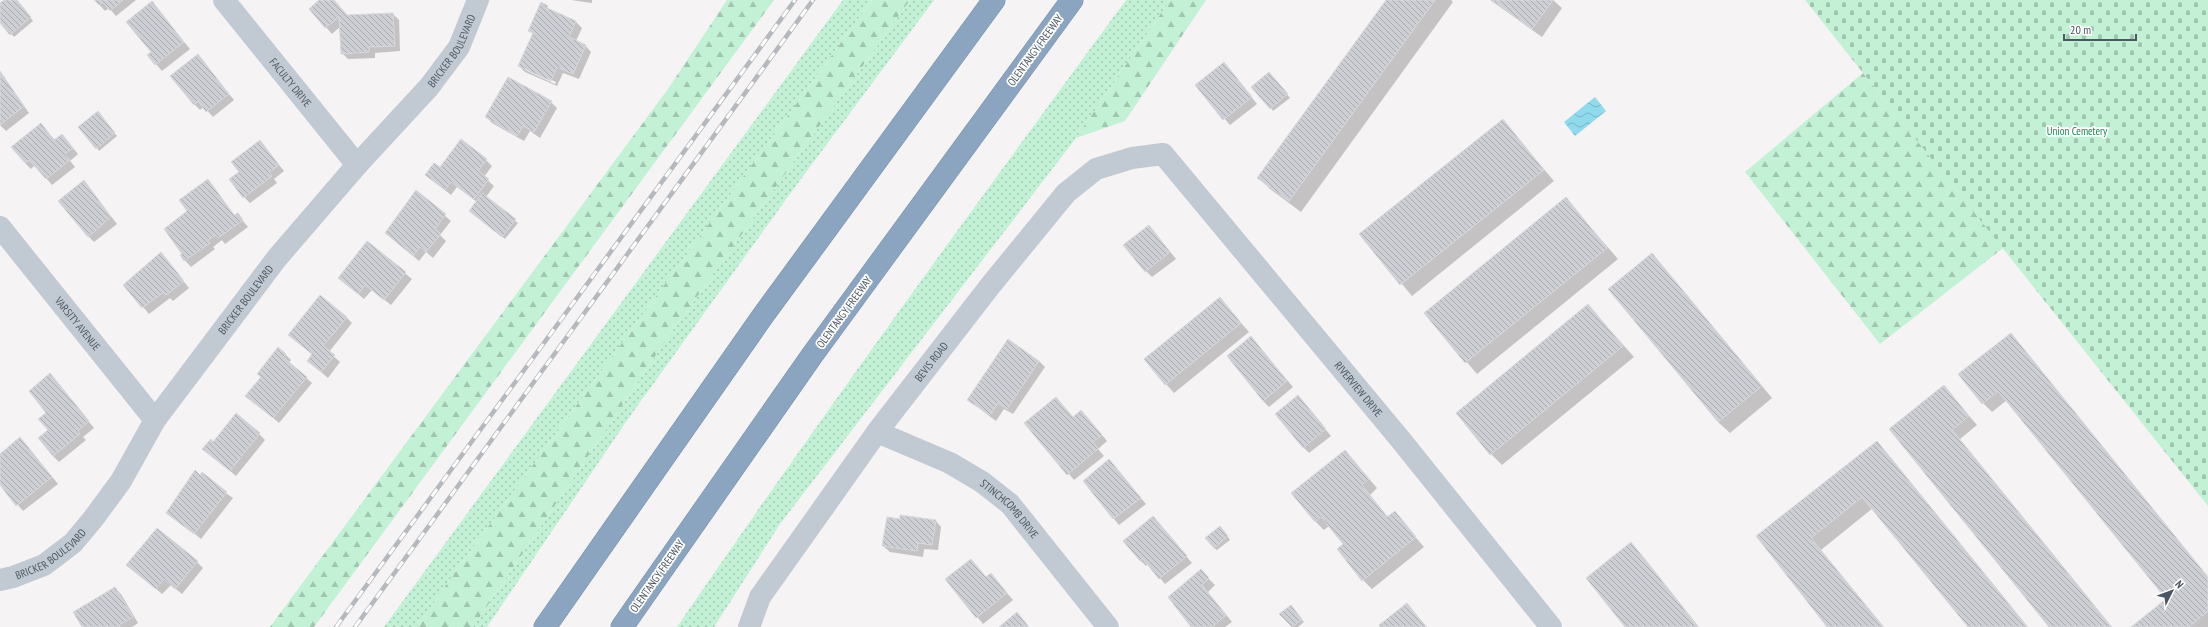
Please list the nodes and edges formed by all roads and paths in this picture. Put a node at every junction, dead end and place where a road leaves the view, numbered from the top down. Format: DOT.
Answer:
graph roads {
  1 [pos="224,0"];
  2 [pos="478,0"];
  3 [pos="994,0"];
  4 [pos="1072,0"];
  5 [pos="1078,0"];
  6 [pos="1043,39"];
  7 [pos="1162,154"];
  8 [pos="357,165"];
  9 [pos="0,227"];
  10 [pos="156,420"];
  11 [pos="877,432"];
  12 [pos="0,580"];
  13 [pos="545,627"];
  14 [pos="622,627"];
  15 [pos="749,627"];
  16 [pos="1108,627"];
  17 [pos="1551,627"];
  1 -- 8 [label="street, FACULTY DRIVE"];
  2 -- 8 [label="street, BRICKER BOULEVARD"];
  3 -- 13 [label="highway"];
  4 -- 6 [label="highway, OLENTANGY FREEWAY"];
  5 -- 6 [label="highway"];
  6 -- 14 [label="highway, OLENTANGY FREEWAY"];
  7 -- 11 [label="street, BEVIS ROAD"];
  7 -- 17 [label="street, RIVERVIEW DRIVE"];
  8 -- 10 [label="street, BRICKER BOULEVARD"];
  9 -- 10 [label="street, VARSITY AVENUE"];
  10 -- 12 [label="street, BRICKER BOULEVARD"];
  11 -- 15 [label="street, BEVIS ROAD"];
  11 -- 16 [label="street, STINCHCOMB DRIVE"];
}
